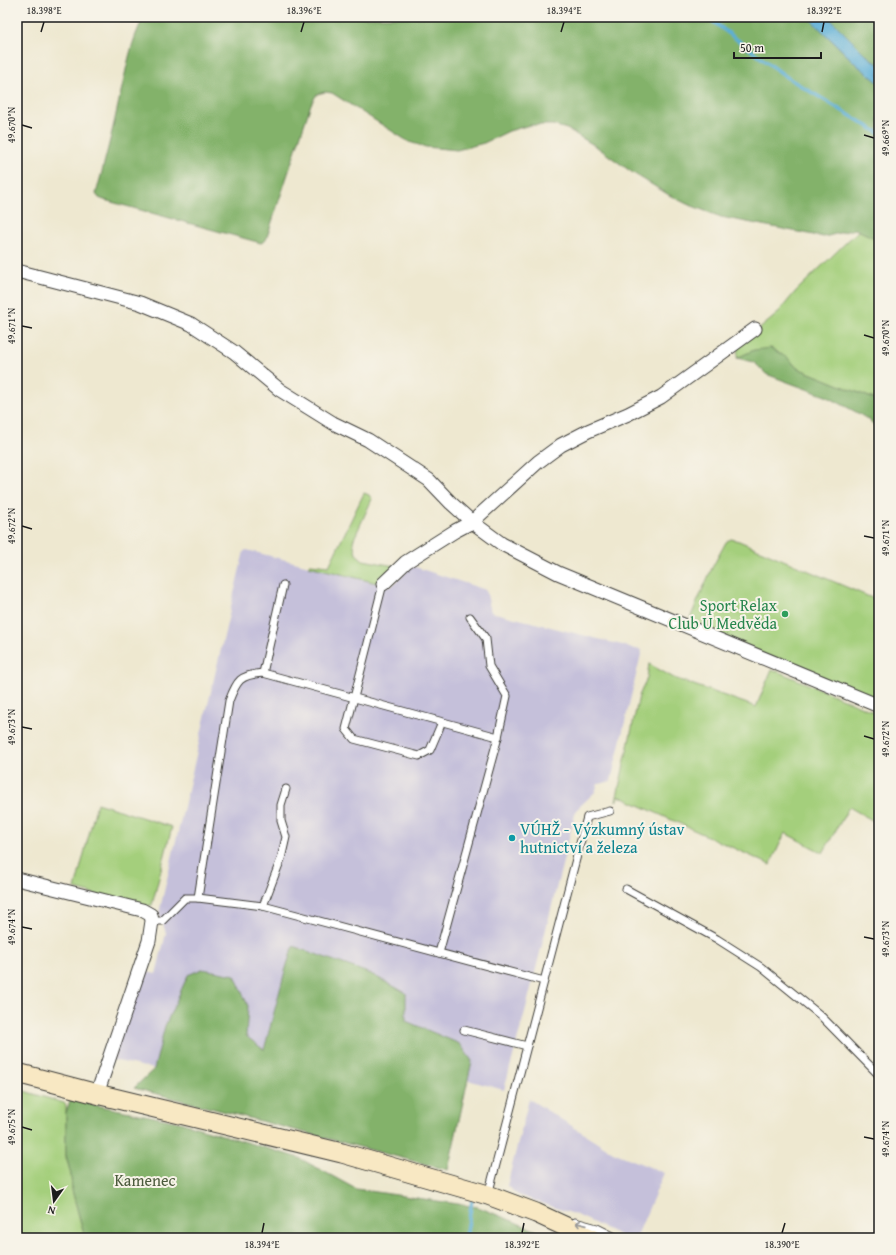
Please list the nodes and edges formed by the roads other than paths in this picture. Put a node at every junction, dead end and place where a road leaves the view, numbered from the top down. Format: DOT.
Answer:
graph roads {
  1 [pos="17,271"];
  2 [pos="755,330"];
  3 [pos="472,522"];
  4 [pos="383,584"];
  5 [pos="283,585"];
  6 [pos="470,616"];
  7 [pos="263,673"];
  8 [pos="354,698"];
  9 [pos="879,706"];
  10 [pos="442,722"];
  11 [pos="498,737"];
  12 [pos="286,789"];
  13 [pos="610,811"];
  14 [pos="17,879"];
  15 [pos="626,889"];
  16 [pos="198,898"];
  17 [pos="263,906"];
  18 [pos="152,921"];
  19 [pos="439,953"];
  20 [pos="544,981"];
  21 [pos="464,1030"];
  22 [pos="527,1046"];
  23 [pos="17,1073"];
  24 [pos="879,1075"];
  25 [pos="97,1094"];
  26 [pos="342,1153"];
  27 [pos="383,1173"];
  28 [pos="426,1185"];
  29 [pos="488,1195"];
  30 [pos="536,1213"];
  31 [pos="590,1238"];
  32 [pos="618,1238"];
  1 -- 3 [label="street"];
  2 -- 3 [label="street"];
  3 -- 4 [label="street"];
  3 -- 9 [label="street"];
  4 -- 8 [label="lane"];
  5 -- 7 [label="lane"];
  6 -- 11 [label="lane"];
  7 -- 8 [label="lane"];
  7 -- 16 [label="lane"];
  8 -- 10 [label="lane"];
  8 -- 10 [label="lane"];
  10 -- 11 [label="lane"];
  11 -- 19 [label="lane"];
  12 -- 17 [label="lane"];
  13 -- 20 [label="lane"];
  14 -- 18 [label="street"];
  15 -- 24 [label="lane"];
  16 -- 17 [label="lane"];
  16 -- 18 [label="lane"];
  17 -- 19 [label="lane"];
  18 -- 25 [label="street"];
  19 -- 20 [label="lane"];
  20 -- 22 [label="lane"];
  21 -- 22 [label="lane"];
  22 -- 29 [label="lane"];
  23 -- 25 [label="main road"];
  25 -- 26 [label="main road"];
  26 -- 27 [label="lane"];
  26 -- 29 [label="main road"];
  28 -- 29 [label="lane"];
  29 -- 30 [label="main road"];
  30 -- 31 [label="main road"];
  32 -- 30 [label="lane, one-way"];
}
